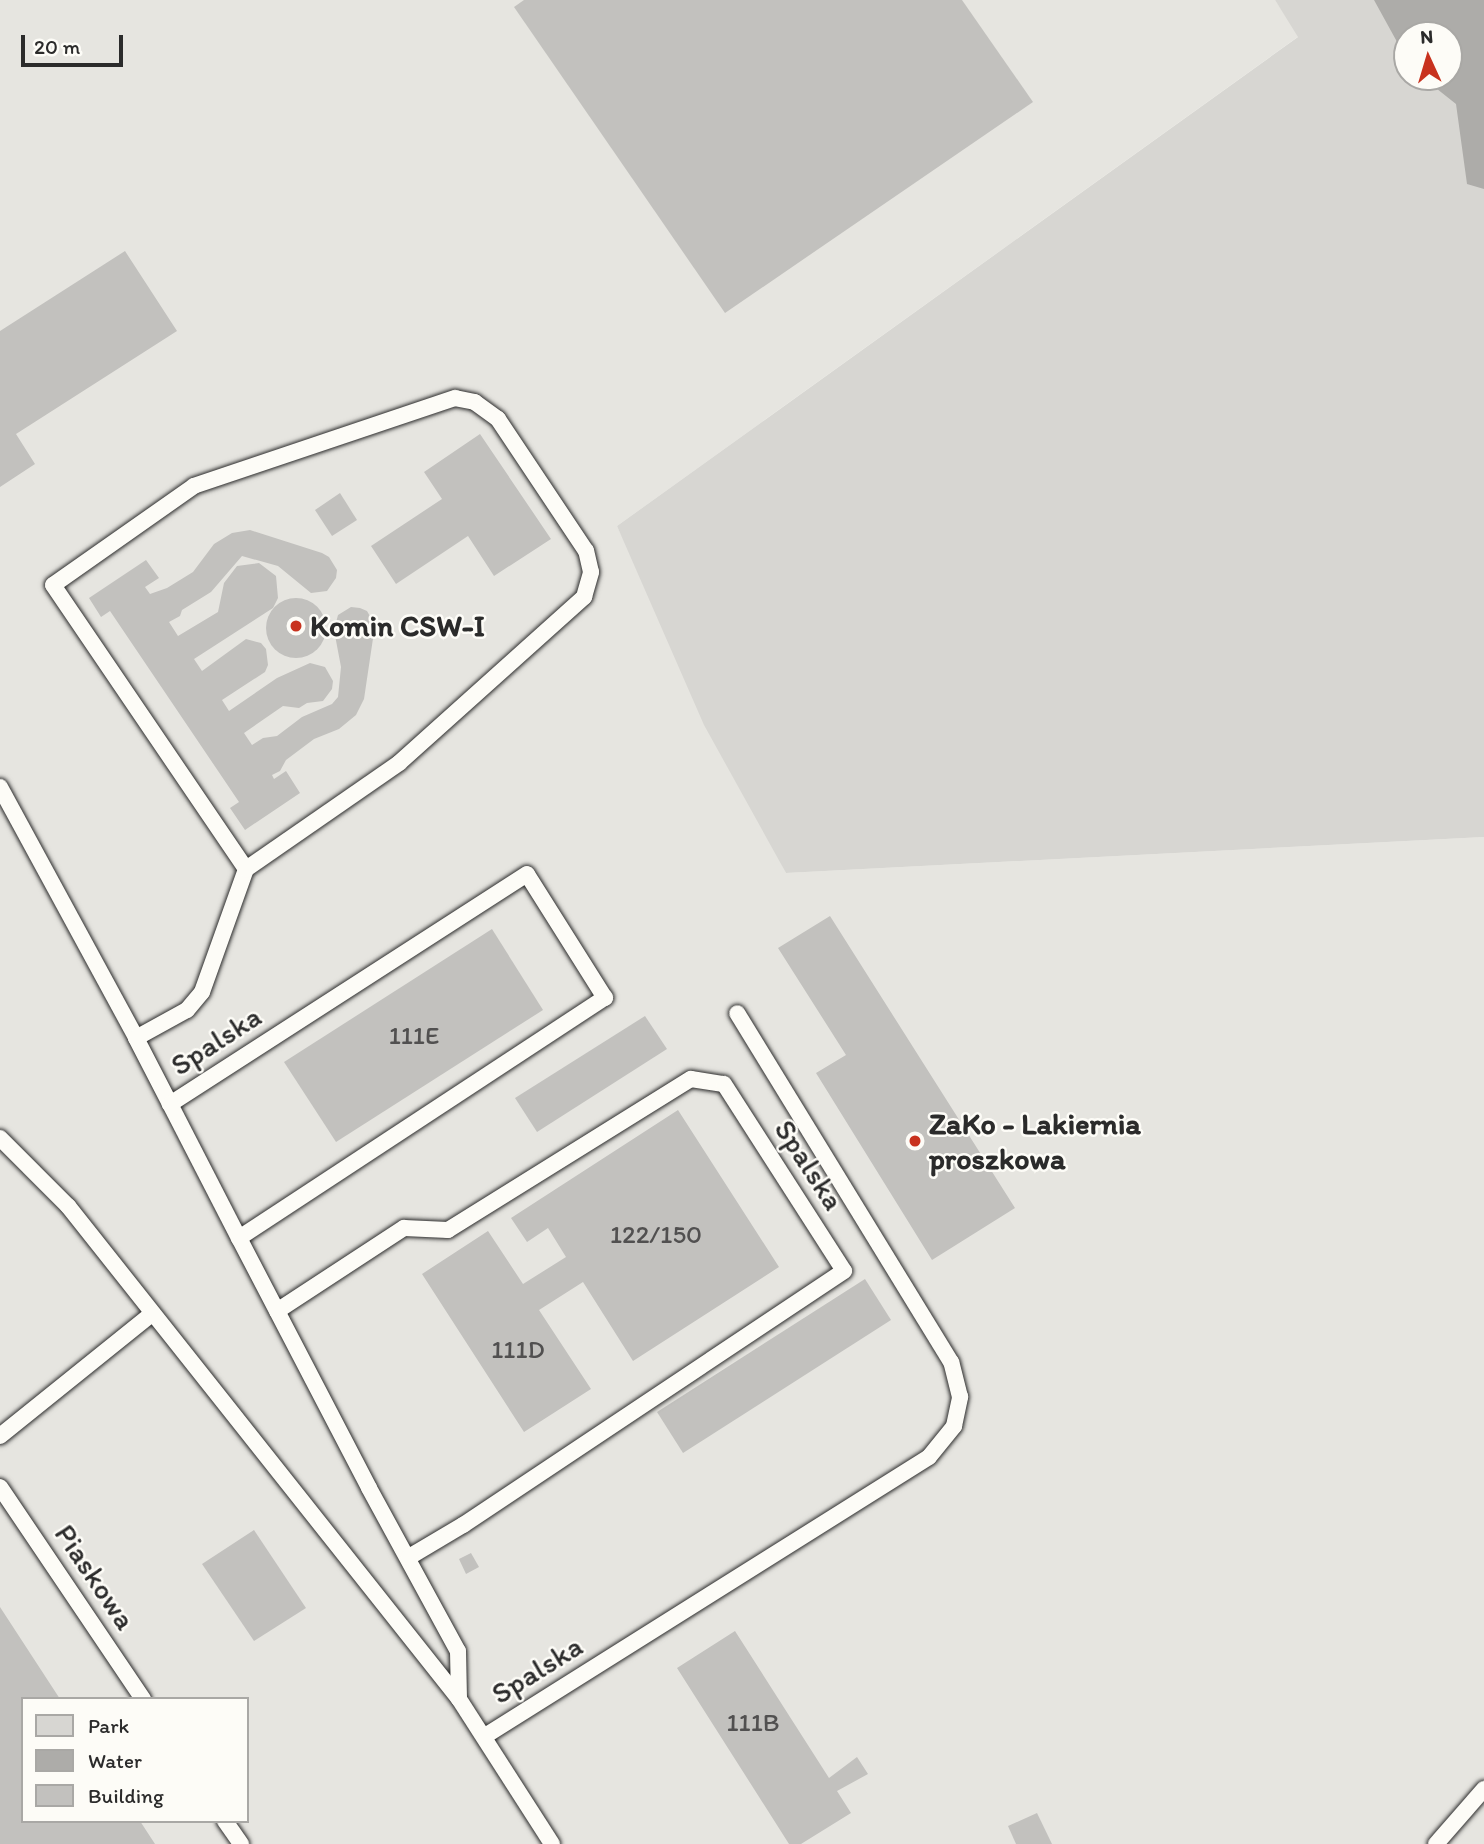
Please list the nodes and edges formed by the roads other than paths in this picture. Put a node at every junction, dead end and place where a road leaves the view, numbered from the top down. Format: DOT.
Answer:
graph roads {
  1 [pos="0,787"];
  2 [pos="246,869"];
  3 [pos="737,1013"];
  4 [pos="136,1038"];
  5 [pos="170,1104"];
  6 [pos="0,1138"];
  7 [pos="239,1238"];
  8 [pos="277,1311"];
  9 [pos="152,1314"];
  10 [pos="0,1436"];
  11 [pos="0,1487"];
  12 [pos="409,1557"];
  13 [pos="142,1697"];
  14 [pos="459,1699"];
  15 [pos="485,1736"];
  16 [pos="1484,1789"];
  17 [pos="226,1823"];
  18 [pos="241,1844"];
  19 [pos="552,1844"];
  20 [pos="1436,1844"];
  1 -- 4 [label="lane"];
  2 -- 2 [label="lane"];
  2 -- 4 [label="lane"];
  3 -- 15 [label="lane, Spalska"];
  4 -- 5 [label="lane"];
  5 -- 7 [label="lane, Spalska"];
  5 -- 7 [label="lane, Spalska"];
  6 -- 9 [label="lane, Spalska"];
  7 -- 8 [label="lane, Spalska"];
  8 -- 12 [label="lane, Spalska"];
  8 -- 12 [label="lane, Spalska"];
  9 -- 10 [label="lane"];
  9 -- 14 [label="lane, Spalska"];
  11 -- 13 [label="lane, Piaskowa"];
  12 -- 14 [label="lane, Spalska"];
  14 -- 15 [label="lane, Spalska"];
  15 -- 19 [label="lane, Spalska"];
  16 -- 20 [label="lane"];
  17 -- 18 [label="lane"];
}
